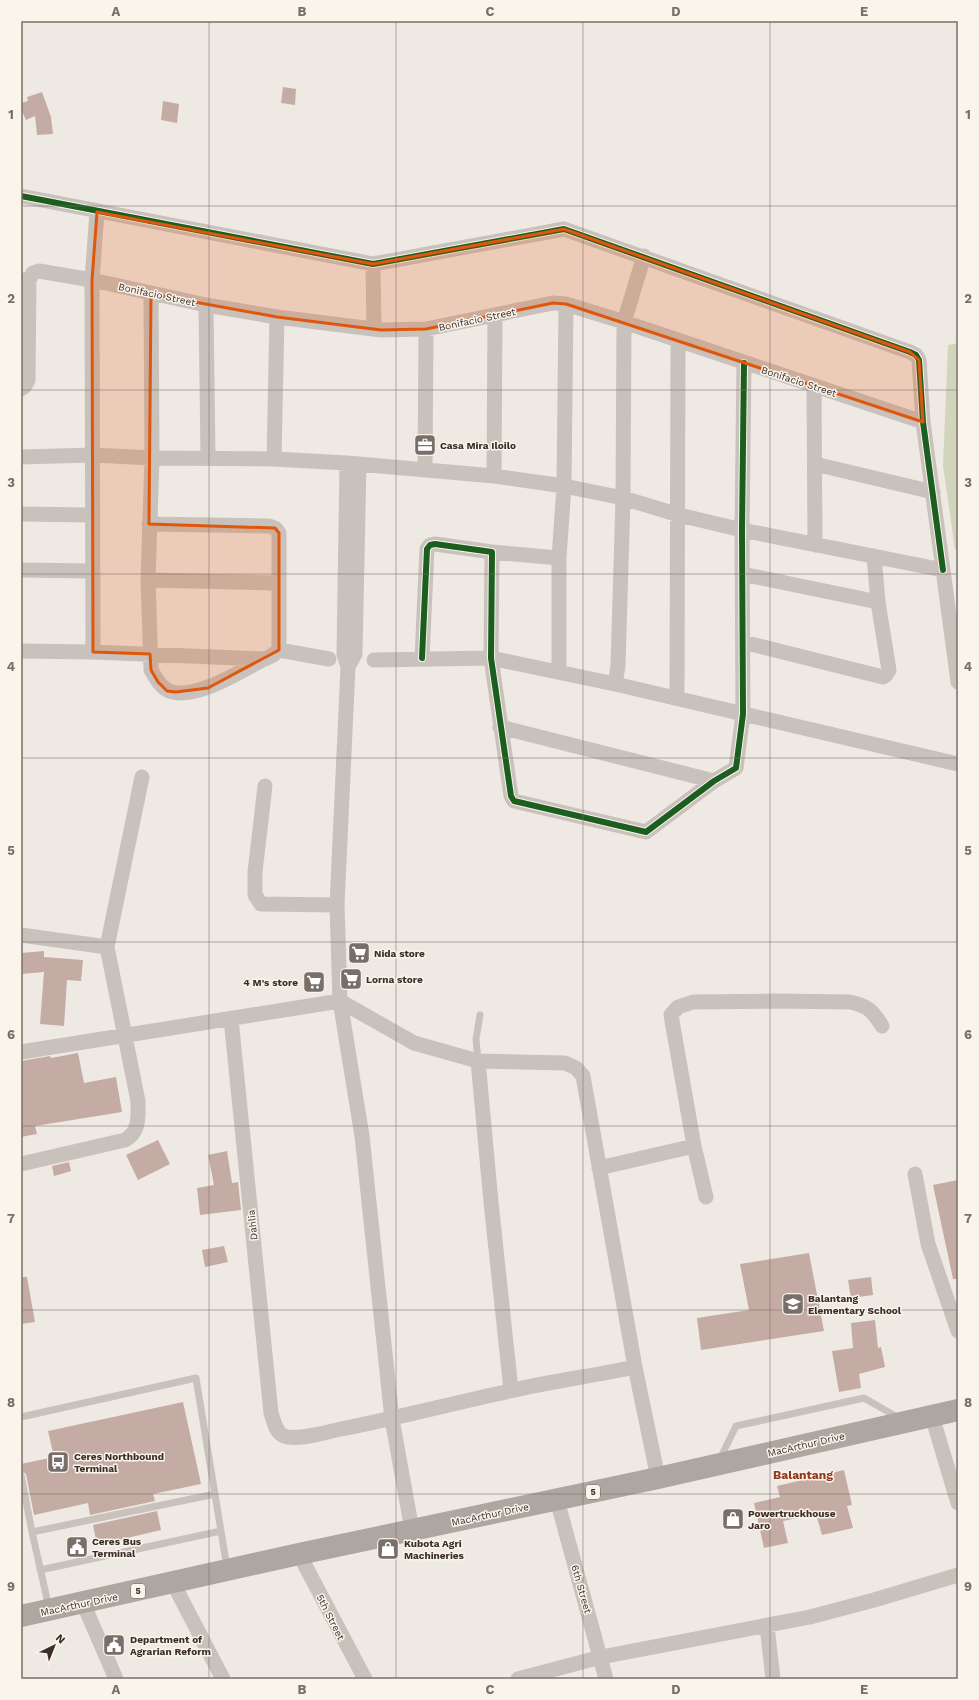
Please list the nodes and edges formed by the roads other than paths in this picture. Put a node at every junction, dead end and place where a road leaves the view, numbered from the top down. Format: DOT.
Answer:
graph roads {
  1 [pos="21,196"];
  2 [pos="97,212"];
  3 [pos="644,256"];
  4 [pos="373,264"];
  5 [pos="25,280"];
  6 [pos="92,280"];
  7 [pos="151,294"];
  8 [pos="566,304"];
  9 [pos="206,305"];
  10 [pos="495,315"];
  11 [pos="277,317"];
  12 [pos="624,322"];
  13 [pos="374,329"];
  14 [pos="426,329"];
  15 [pos="24,335"];
  16 [pos="678,341"];
  17 [pos="744,363"];
  18 [pos="814,386"];
  19 [pos="23,388"];
  20 [pos="923,422"];
  21 [pos="93,455"];
  22 [pos="21,457"];
  23 [pos="152,458"];
  24 [pos="208,458"];
  25 [pos="274,459"];
  26 [pos="353,464"];
  27 [pos="814,464"];
  28 [pos="425,470"];
  29 [pos="494,476"];
  30 [pos="564,486"];
  31 [pos="933,492"];
  32 [pos="623,498"];
  33 [pos="21,514"];
  34 [pos="91,515"];
  35 [pos="679,515"];
  36 [pos="149,524"];
  37 [pos="742,530"];
  38 [pos="815,545"];
  39 [pos="492,552"];
  40 [pos="874,556"];
  41 [pos="559,558"];
  42 [pos="21,570"];
  43 [pos="943,570"];
  44 [pos="92,571"];
  45 [pos="742,574"];
  46 [pos="148,580"];
  47 [pos="279,583"];
  48 [pos="878,602"];
  49 [pos="743,642"];
  50 [pos="279,650"];
  51 [pos="21,651"];
  52 [pos="93,652"];
  53 [pos="150,654"];
  54 [pos="422,658"];
  55 [pos="491,658"];
  56 [pos="265,659"];
  57 [pos="329,659"];
  58 [pos="374,660"];
  59 [pos="559,671"];
  60 [pos="958,682"];
  61 [pos="615,684"];
  62 [pos="677,698"];
  63 [pos="743,714"];
  64 [pos="500,727"];
  65 [pos="958,764"];
  66 [pos="142,777"];
  67 [pos="714,781"];
  68 [pos="265,786"];
  69 [pos="337,905"];
  70 [pos="21,935"];
  71 [pos="107,947"];
  72 [pos="340,1001"];
  73 [pos="480,1016"];
  74 [pos="230,1018"];
  75 [pos="882,1026"];
  76 [pos="125,1036"];
  77 [pos="21,1052"];
  78 [pos="478,1061"];
  79 [pos="694,1146"];
  80 [pos="21,1164"];
  81 [pos="599,1168"];
  82 [pos="915,1174"];
  83 [pos="706,1197"];
  84 [pos="958,1331"];
  85 [pos="635,1367"];
  86 [pos="511,1390"];
  87 [pos="958,1410"];
  88 [pos="932,1416"];
  89 [pos="21,1417"];
  90 [pos="392,1419"];
  91 [pos="906,1422"];
  92 [pos="717,1464"];
  93 [pos="21,1475"];
  94 [pos="658,1478"];
  95 [pos="215,1494"];
  96 [pos="557,1500"];
  97 [pos="958,1503"];
  98 [pos="412,1530"];
  99 [pos="221,1531"];
  100 [pos="32,1532"];
  101 [pos="299,1554"];
  102 [pos="40,1570"];
  103 [pos="227,1571"];
  104 [pos="958,1576"];
  105 [pos="173,1583"];
  106 [pos="83,1603"];
  107 [pos="49,1610"];
  108 [pos="21,1616"];
  109 [pos="767,1626"];
  110 [pos="601,1657"];
  111 [pos="116,1679"];
  112 [pos="223,1679"];
  113 [pos="364,1679"];
  114 [pos="518,1679"];
  115 [pos="606,1679"];
  116 [pos="773,1679"];
  1 -- 2 [label="street"];
  2 -- 4 [label="street"];
  2 -- 6 [label="street"];
  3 -- 4 [label="street"];
  3 -- 12 [label="street"];
  3 -- 20 [label="street"];
  4 -- 13 [label="street"];
  5 -- 6 [label="street, Bonifacio Street"];
  5 -- 15 [label="street"];
  6 -- 7 [label="street, Bonifacio Street"];
  6 -- 21 [label="street"];
  7 -- 9 [label="street, Bonifacio Street"];
  7 -- 23 [label="street"];
  8 -- 10 [label="street, Bonifacio Street"];
  8 -- 12 [label="street, Bonifacio Street"];
  8 -- 30 [label="street"];
  9 -- 11 [label="street, Bonifacio Street"];
  9 -- 24 [label="street"];
  10 -- 14 [label="street, Bonifacio Street"];
  10 -- 29 [label="street"];
  11 -- 13 [label="street, Bonifacio Street"];
  11 -- 25 [label="street"];
  12 -- 16 [label="street, Bonifacio Street"];
  12 -- 32 [label="street"];
  13 -- 14 [label="street, Bonifacio Street"];
  14 -- 28 [label="street"];
  15 -- 19 [label="street"];
  16 -- 17 [label="street, Bonifacio Street"];
  16 -- 35 [label="street"];
  17 -- 18 [label="street, Bonifacio Street"];
  17 -- 37 [label="street"];
  18 -- 20 [label="street, Bonifacio Street"];
  18 -- 27 [label="street"];
  20 -- 31 [label="street"];
  21 -- 22 [label="street"];
  21 -- 23 [label="street"];
  21 -- 34 [label="street"];
  23 -- 24 [label="street"];
  23 -- 36 [label="street"];
  24 -- 25 [label="street"];
  25 -- 26 [label="street"];
  26 -- 28 [label="street"];
  26 -- 69 [label="street"];
  27 -- 31 [label="street"];
  27 -- 38 [label="street"];
  28 -- 29 [label="street"];
  29 -- 30 [label="street"];
  30 -- 32 [label="street"];
  30 -- 41 [label="street"];
  31 -- 43 [label="street"];
  32 -- 35 [label="street"];
  32 -- 61 [label="street"];
  33 -- 34 [label="street"];
  34 -- 44 [label="street"];
  35 -- 37 [label="street"];
  35 -- 62 [label="street"];
  36 -- 46 [label="street"];
  36 -- 47 [label="street"];
  37 -- 38 [label="street"];
  37 -- 45 [label="street"];
  38 -- 40 [label="street"];
  39 -- 41 [label="street"];
  39 -- 54 [label="street"];
  39 -- 55 [label="street"];
  40 -- 43 [label="street"];
  40 -- 48 [label="street"];
  41 -- 59 [label="street"];
  42 -- 44 [label="street"];
  43 -- 60 [label="street"];
  44 -- 52 [label="street"];
  45 -- 48 [label="street"];
  45 -- 49 [label="street"];
  46 -- 47 [label="street"];
  46 -- 53 [label="street"];
  47 -- 50 [label="street"];
  48 -- 49 [label="street"];
  49 -- 63 [label="street"];
  50 -- 56 [label="street"];
  50 -- 57 [label="street"];
  51 -- 52 [label="street"];
  52 -- 53 [label="street"];
  53 -- 56 [label="street"];
  53 -- 56 [label="street"];
  54 -- 55 [label="street"];
  54 -- 58 [label="street"];
  55 -- 59 [label="street"];
  55 -- 64 [label="street"];
  59 -- 61 [label="street"];
  61 -- 62 [label="street"];
  62 -- 63 [label="street"];
  63 -- 65 [label="street"];
  63 -- 67 [label="street"];
  64 -- 67 [label="street"];
  64 -- 67 [label="street"];
  66 -- 71 [label="street"];
  68 -- 69 [label="street"];
  69 -- 72 [label="street"];
  70 -- 71 [label="street"];
  71 -- 76 [label="street"];
  72 -- 74 [label="street"];
  72 -- 78 [label="street"];
  72 -- 90 [label="street"];
  73 -- 78 [label="lane"];
  74 -- 76 [label="street"];
  74 -- 90 [label="street, Dahlia"];
  75 -- 79 [label="street"];
  76 -- 77 [label="street"];
  76 -- 80 [label="street"];
  78 -- 81 [label="street"];
  78 -- 86 [label="street"];
  79 -- 81 [label="street"];
  79 -- 83 [label="street"];
  81 -- 85 [label="street"];
  82 -- 84 [label="street"];
  85 -- 86 [label="street"];
  85 -- 94 [label="street"];
  86 -- 90 [label="street"];
  87 -- 88 [label="main road, MacArthur Drive / 5"];
  88 -- 91 [label="main road, MacArthur Drive / 5"];
  88 -- 97 [label="street"];
  89 -- 95 [label="lane"];
  90 -- 98 [label="street"];
  91 -- 92 [label="main road, MacArthur Drive / 5"];
  91 -- 92 [label="lane"];
  92 -- 94 [label="main road, MacArthur Drive / 5"];
  93 -- 100 [label="lane"];
  94 -- 96 [label="main road, MacArthur Drive / 5"];
  95 -- 99 [label="lane"];
  95 -- 100 [label="lane"];
  96 -- 98 [label="main road, MacArthur Drive / 5"];
  96 -- 110 [label="street, 6th Street"];
  98 -- 101 [label="main road, MacArthur Drive / 5"];
  99 -- 102 [label="lane"];
  99 -- 103 [label="lane"];
  100 -- 102 [label="lane"];
  101 -- 103 [label="main road, MacArthur Drive / 5"];
  101 -- 113 [label="street, 5th Street"];
  102 -- 107 [label="lane"];
  103 -- 105 [label="main road, MacArthur Drive / 5"];
  104 -- 109 [label="street"];
  105 -- 106 [label="main road, MacArthur Drive / 5"];
  105 -- 112 [label="street"];
  106 -- 107 [label="main road, MacArthur Drive / 5"];
  106 -- 111 [label="street"];
  107 -- 108 [label="main road, MacArthur Drive / 5"];
  109 -- 110 [label="street"];
  109 -- 116 [label="street"];
  110 -- 114 [label="street"];
  110 -- 115 [label="street, 6th Street"];
}
